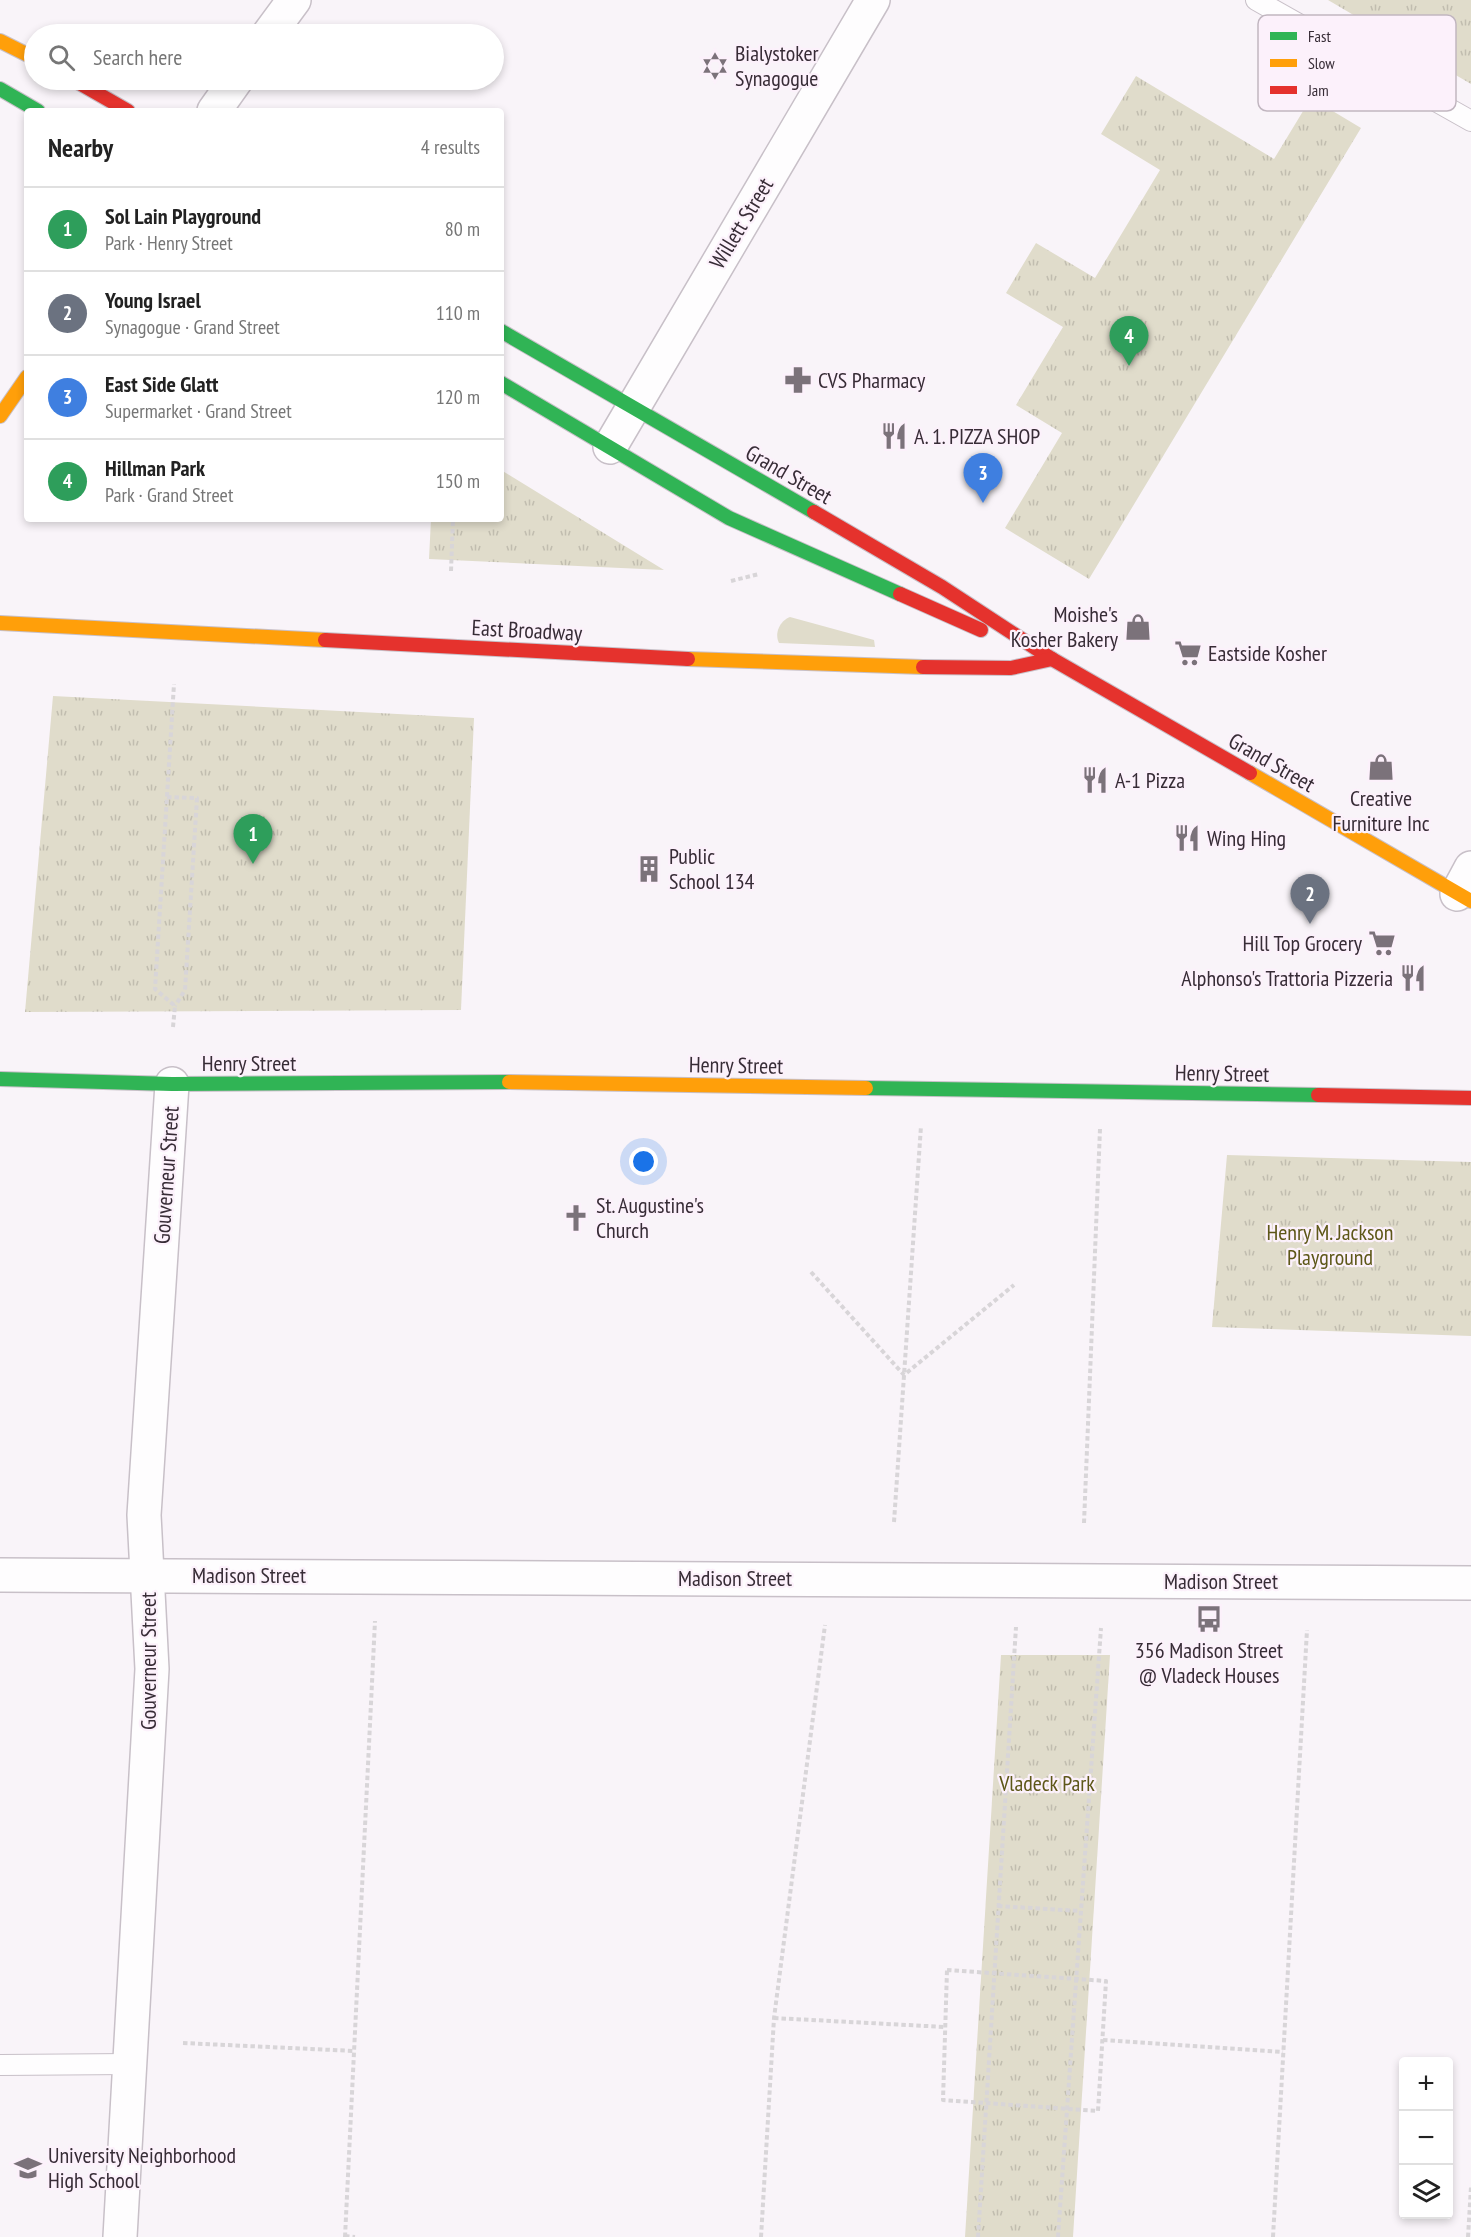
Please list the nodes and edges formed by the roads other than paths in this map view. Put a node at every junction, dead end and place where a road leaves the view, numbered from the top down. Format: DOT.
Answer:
graph roads {
  1 [pos="294,0"];
  2 [pos="873,0"];
  3 [pos="1256,0"];
  4 [pos="1282,15"];
  5 [pos="276,24"];
  6 [pos="0,41"];
  7 [pos="24,53"];
  8 [pos="0,89"];
  9 [pos="91,90"];
  10 [pos="229,90"];
  11 [pos="33,108"];
  12 [pos="123,108"];
  13 [pos="216,108"];
  14 [pos="1452,111"];
  15 [pos="1471,122"];
  16 [pos="504,333"];
  17 [pos="24,381"];
  18 [pos="504,385"];
  19 [pos="632,407"];
  20 [pos="0,416"];
  21 [pos="610,447"];
  22 [pos="0,623"];
  23 [pos="1052,659"];
  24 [pos="1466,888"];
  25 [pos="0,1079"];
  26 [pos="172,1084"];
  27 [pos="1471,1098"];
  28 [pos="0,1575"];
  29 [pos="147,1575"];
  30 [pos="1471,1583"];
  31 [pos="130,2064"];
  32 [pos="0,2065"];
  33 [pos="120,2237"];
  1 -- 5 [label="street"];
  2 -- 19 [label="street, Willett Street"];
  3 -- 4 [label="lane"];
  6 -- 7 [label="main road"];
  8 -- 11 [label="main road"];
  9 -- 12 [label="main road"];
  10 -- 13 [label="street"];
  14 -- 15 [label="lane"];
  16 -- 19 [label="main road, Grand Street"];
  17 -- 20 [label="main road"];
  18 -- 21 [label="main road, Grand Street"];
  19 -- 21 [label="street, Willett Street"];
  19 -- 23 [label="main road, Grand Street"];
  21 -- 23 [label="main road, Grand Street"];
  22 -- 23 [label="main road, East Broadway"];
  23 -- 24 [label="main road, Grand Street"];
  25 -- 26 [label="main road, Henry Street"];
  26 -- 27 [label="main road, Henry Street"];
  26 -- 29 [label="street, Gouverneur Street"];
  28 -- 29 [label="street, Madison Street"];
  29 -- 30 [label="street, Madison Street"];
  29 -- 31 [label="street, Gouverneur Street"];
  31 -- 32 [label="lane"];
  31 -- 33 [label="street, Gouverneur Street"];
}
